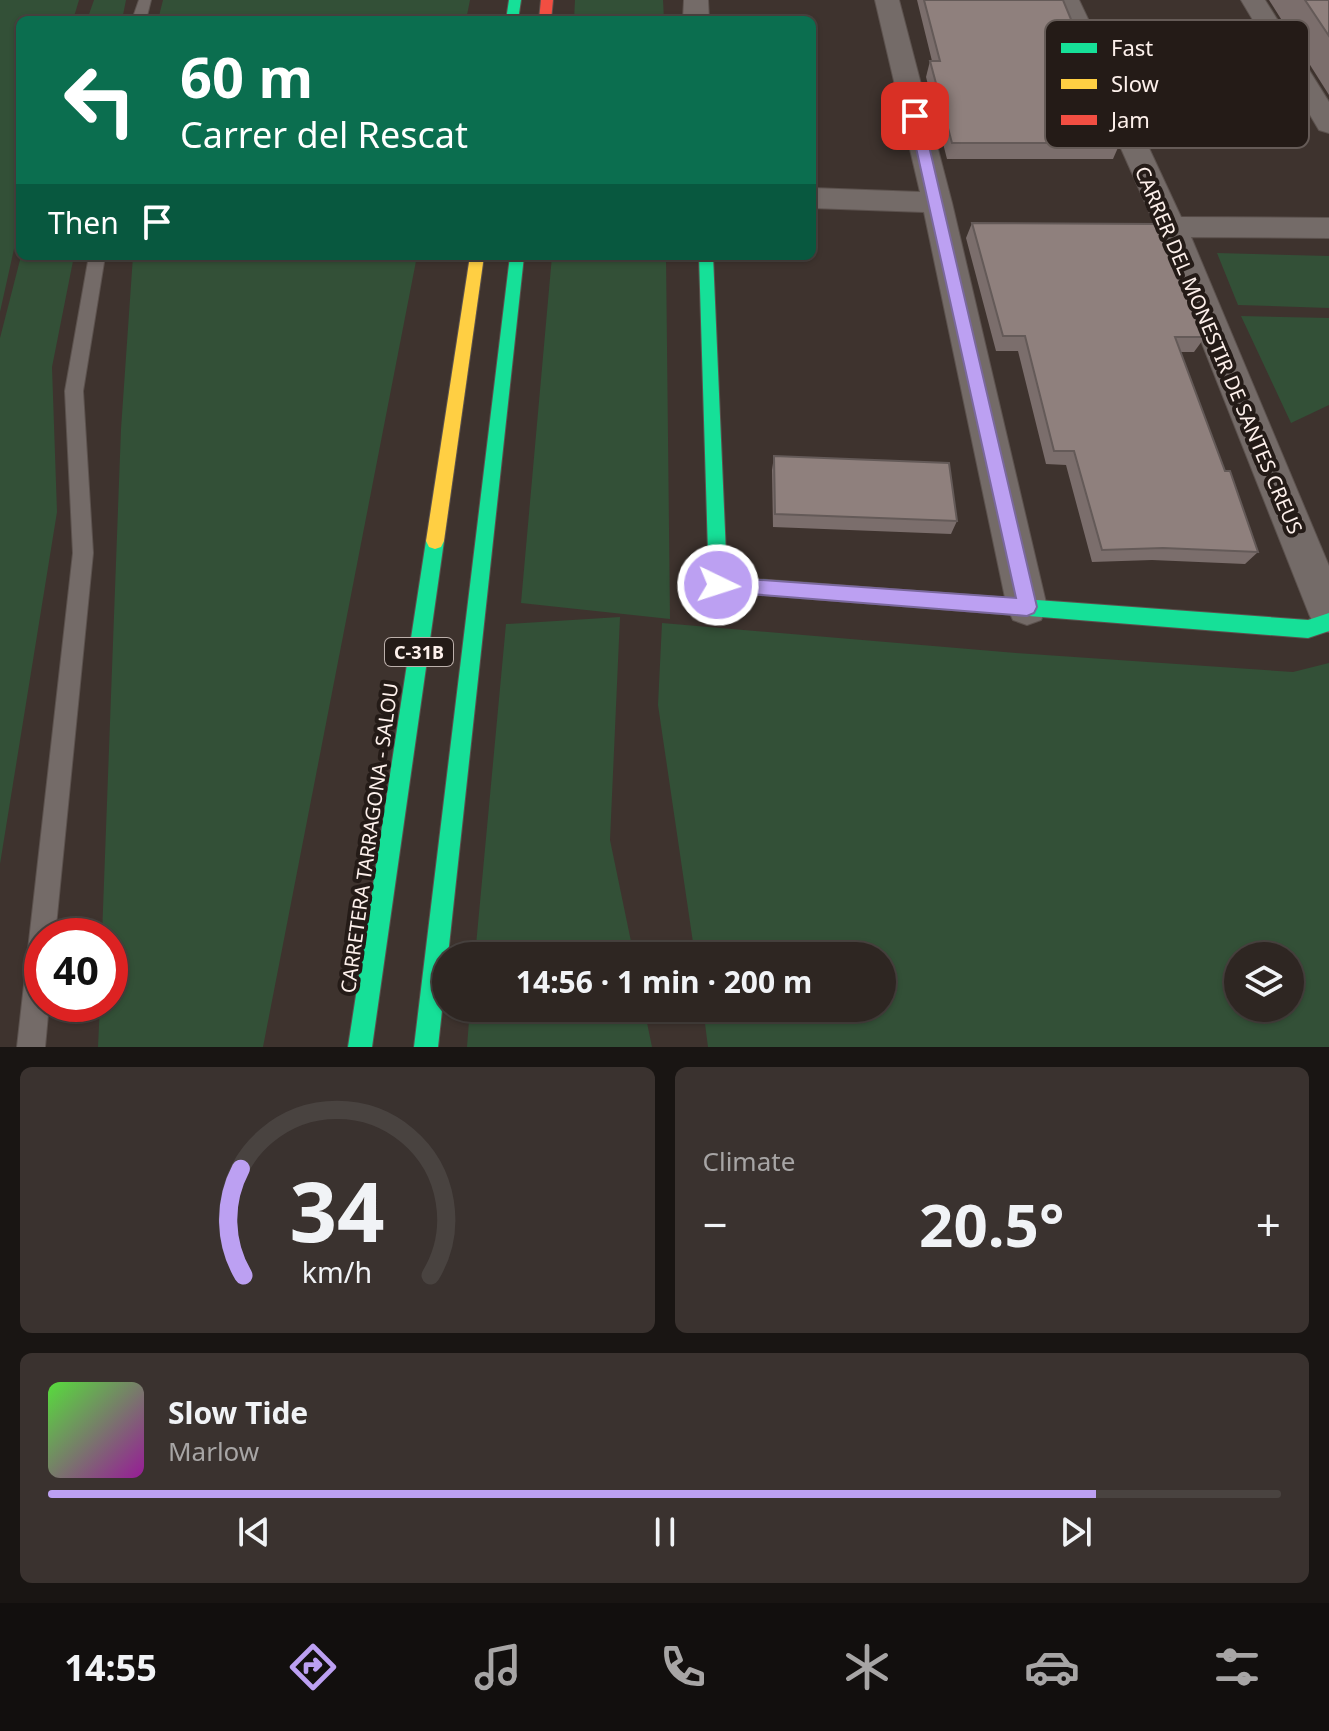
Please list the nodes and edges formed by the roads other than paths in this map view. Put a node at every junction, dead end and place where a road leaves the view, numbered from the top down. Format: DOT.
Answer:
graph roads {
  1 [pos="887,0"];
  2 [pos="1067,0"];
  3 [pos="1253,0"];
  4 [pos="1076,20"];
  5 [pos="1265,20"];
  6 [pos="1309,91"];
  7 [pos="1329,124"];
  8 [pos="1134,148"];
  9 [pos="816,198"];
  10 [pos="937,203"];
  11 [pos="1171,227"];
  12 [pos="1329,228"];
  13 [pos="96,260"];
  14 [pos="476,260"];
  15 [pos="517,260"];
  16 [pos="706,260"];
  17 [pos="1027,607"];
  18 [pos="1326,620"];
  19 [pos="44,918"];
  20 [pos="34,1022"];
  21 [pos="31,1047"];
  22 [pos="360,1047"];
  23 [pos="426,1047"];
  1 -- 10 [label="street"];
  2 -- 4 [label="street, CARRER DEL MONESTIR DE SANTES CREUS"];
  3 -- 5 [label="street"];
  6 -- 7 [label="street"];
  8 -- 11 [label="street, CARRER DEL MONESTIR DE SANTES CREUS"];
  9 -- 10 [label="street"];
  10 -- 17 [label="street"];
  11 -- 12 [label="street"];
  11 -- 18 [label="street, CARRER DEL MONESTIR DE SANTES CREUS"];
  13 -- 19 [label="lane"];
  14 -- 22 [label="main road, CARRETERA TARRAGONA - SALOU / C-31B"];
  15 -- 23 [label="main road, C-31B"];
  16 -- 17 [label="main road"];
  17 -- 18 [label="main road"];
  20 -- 21 [label="lane"];
}
